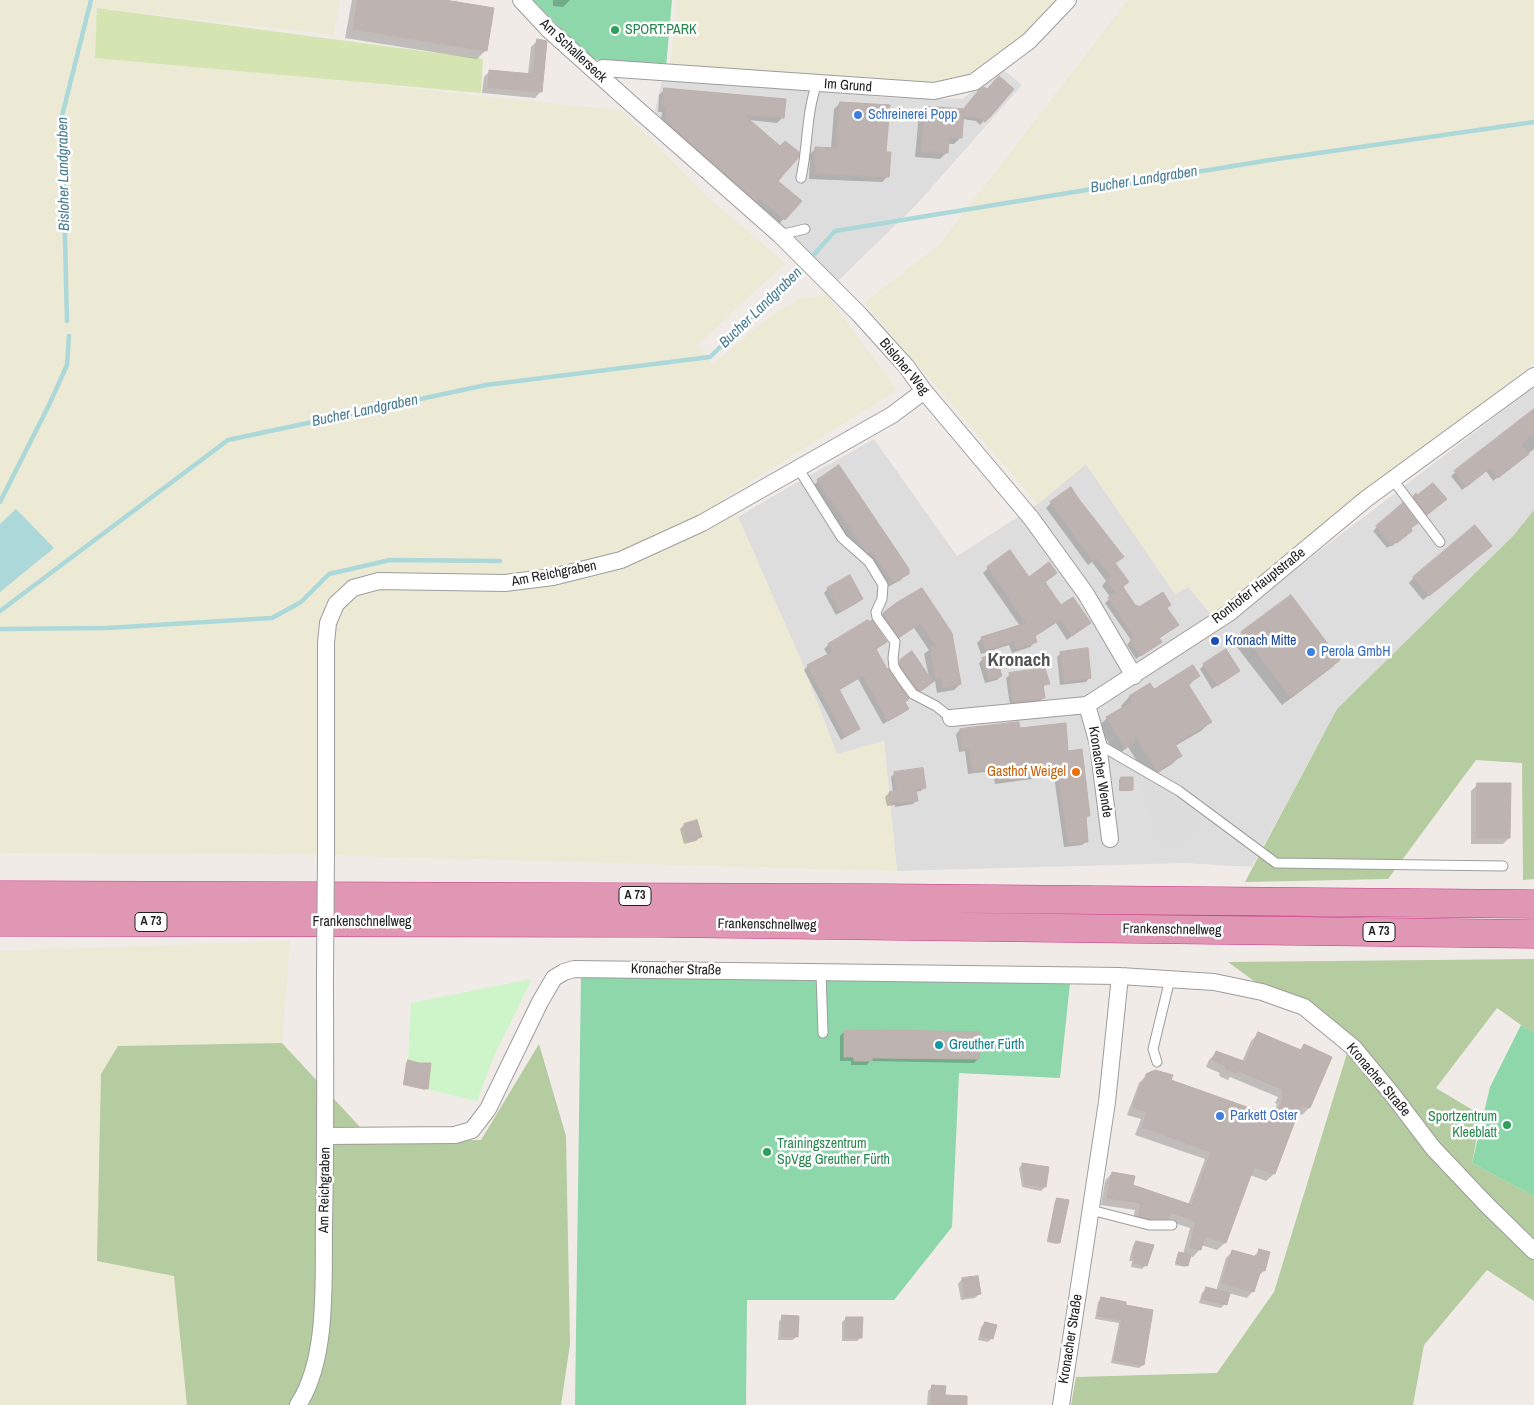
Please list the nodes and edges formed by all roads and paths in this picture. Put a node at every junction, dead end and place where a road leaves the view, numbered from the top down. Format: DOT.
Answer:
graph roads {
  1 [pos="521,0"];
  2 [pos="1068,0"];
  3 [pos="596,72"];
  4 [pos="817,84"];
  5 [pos="626,100"];
  6 [pos="801,178"];
  7 [pos="806,229"];
  8 [pos="780,235"];
  9 [pos="1534,376"];
  10 [pos="924,391"];
  11 [pos="798,468"];
  12 [pos="1393,480"];
  13 [pos="1440,542"];
  14 [pos="1134,676"];
  15 [pos="1087,705"];
  16 [pos="951,718"];
  17 [pos="1098,744"];
  18 [pos="1110,839"];
  19 [pos="1502,866"];
  20 [pos="0,895"];
  21 [pos="1534,904"];
  22 [pos="0,922"];
  23 [pos="1534,934"];
  24 [pos="821,973"];
  25 [pos="1120,976"];
  26 [pos="1170,979"];
  27 [pos="823,1033"];
  28 [pos="1157,1062"];
  29 [pos="326,1136"];
  30 [pos="1091,1210"];
  31 [pos="1172,1225"];
  32 [pos="1534,1251"];
  33 [pos="298,1405"];
  34 [pos="1061,1405"];
  1 -- 3 [label="street, Am Schallerseck"];
  2 -- 4 [label="street, Im Grund"];
  3 -- 4 [label="street, Im Grund"];
  3 -- 5 [label="street, Am Schallerseck"];
  4 -- 6 [label="lane"];
  5 -- 8 [label="street, Bisloher Weg"];
  7 -- 8 [label="lane"];
  8 -- 10 [label="street, Bisloher Weg"];
  9 -- 12 [label="street, Ronhofer Hauptstraße"];
  10 -- 11 [label="street, Am Reichgraben"];
  10 -- 14 [label="street, Bisloher Weg"];
  11 -- 16 [label="lane"];
  11 -- 29 [label="street, Am Reichgraben, bridge"];
  12 -- 13 [label="lane"];
  12 -- 14 [label="street, Ronhofer Hauptstraße"];
  14 -- 15 [label="street, Ronhofer Hauptstraße"];
  15 -- 16 [label="street, Ronhofer Hauptstraße"];
  15 -- 17 [label="street, Kronacher Wende"];
  17 -- 18 [label="street, Kronacher Wende"];
  17 -- 19 [label="lane"];
  20 -- 21 [label="highway, Frankenschnellweg / A 73"];
  22 -- 23 [label="highway, Frankenschnellweg / A 73"];
  24 -- 25 [label="street, Kronacher Straße"];
  24 -- 27 [label="lane"];
  24 -- 29 [label="street, Kronacher Straße"];
  25 -- 26 [label="street, Kronacher Straße"];
  25 -- 30 [label="street, Kronacher Straße"];
  26 -- 28 [label="lane"];
  26 -- 32 [label="street, Kronacher Straße"];
  29 -- 33 [label="street, Am Reichgraben"];
  30 -- 31 [label="lane"];
  30 -- 34 [label="street, Kronacher Straße"];
}
